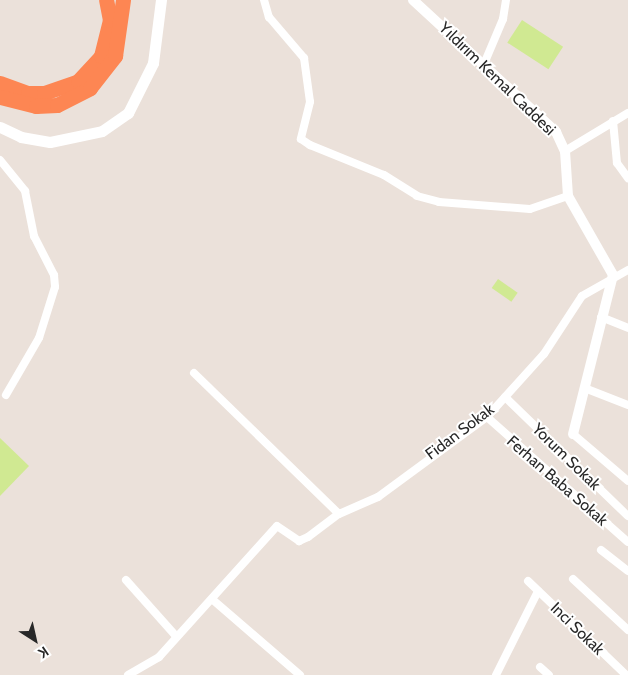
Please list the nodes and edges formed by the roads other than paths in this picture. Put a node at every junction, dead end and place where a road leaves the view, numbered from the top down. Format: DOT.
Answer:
graph roads {
  1 [pos="106,0"];
  2 [pos="123,0"];
  3 [pos="161,0"];
  4 [pos="264,0"];
  5 [pos="412,0"];
  6 [pos="506,0"];
  7 [pos="484,64"];
  8 [pos="0,83"];
  9 [pos="0,97"];
  10 [pos="628,113"];
  11 [pos="613,121"];
  12 [pos="0,127"];
  13 [pos="565,151"];
  14 [pos="0,160"];
  15 [pos="628,178"];
  16 [pos="568,196"];
  17 [pos="628,270"];
  18 [pos="613,275"];
  19 [pos="601,317"];
  20 [pos="628,328"];
  21 [pos="194,373"];
  22 [pos="587,389"];
  23 [pos="6,395"];
  24 [pos="505,397"];
  25 [pos="628,405"];
  26 [pos="488,417"];
  27 [pos="573,434"];
  28 [pos="628,480"];
  29 [pos="339,514"];
  30 [pos="628,516"];
  31 [pos="628,542"];
  32 [pos="602,550"];
  33 [pos="628,571"];
  34 [pos="573,579"];
  35 [pos="126,580"];
  36 [pos="528,581"];
  37 [pos="538,591"];
  38 [pos="213,600"];
  39 [pos="628,630"];
  40 [pos="175,635"];
  41 [pos="540,667"];
  42 [pos="131,675"];
  43 [pos="300,675"];
  44 [pos="496,675"];
  45 [pos="549,675"];
  46 [pos="626,675"];
  1 -- 8 [label="highway"];
  2 -- 9 [label="highway"];
  3 -- 12 [label="main road"];
  4 -- 16 [label="street"];
  5 -- 7 [label="street, Yıldırım Kemal Caddesi"];
  6 -- 7 [label="street"];
  7 -- 13 [label="street, Yıldırım Kemal Caddesi"];
  10 -- 11 [label="street"];
  11 -- 13 [label="street"];
  11 -- 15 [label="street"];
  13 -- 16 [label="street, Yıldırım Kemal Caddesi"];
  14 -- 23 [label="street"];
  16 -- 18 [label="street, Yıldırım Kemal Caddesi"];
  17 -- 18 [label="street"];
  18 -- 19 [label="street"];
  18 -- 24 [label="street, Fidan Sokak"];
  19 -- 20 [label="street"];
  19 -- 22 [label="street"];
  21 -- 29 [label="street"];
  22 -- 25 [label="street"];
  22 -- 27 [label="street"];
  24 -- 26 [label="street, Fidan Sokak"];
  24 -- 30 [label="street, Yorum Sokak"];
  26 -- 29 [label="street, Fidan Sokak"];
  26 -- 31 [label="street, Ferhan Baba Sokak"];
  27 -- 28 [label="street"];
  29 -- 38 [label="street, Fidan Sokak"];
  32 -- 33 [label="street"];
  34 -- 39 [label="street"];
  35 -- 40 [label="street"];
  36 -- 37 [label="street, Inci Sokak"];
  37 -- 44 [label="street"];
  37 -- 46 [label="street, Inci Sokak"];
  38 -- 40 [label="street"];
  38 -- 43 [label="street"];
  40 -- 42 [label="street"];
  41 -- 45 [label="street"];
}
